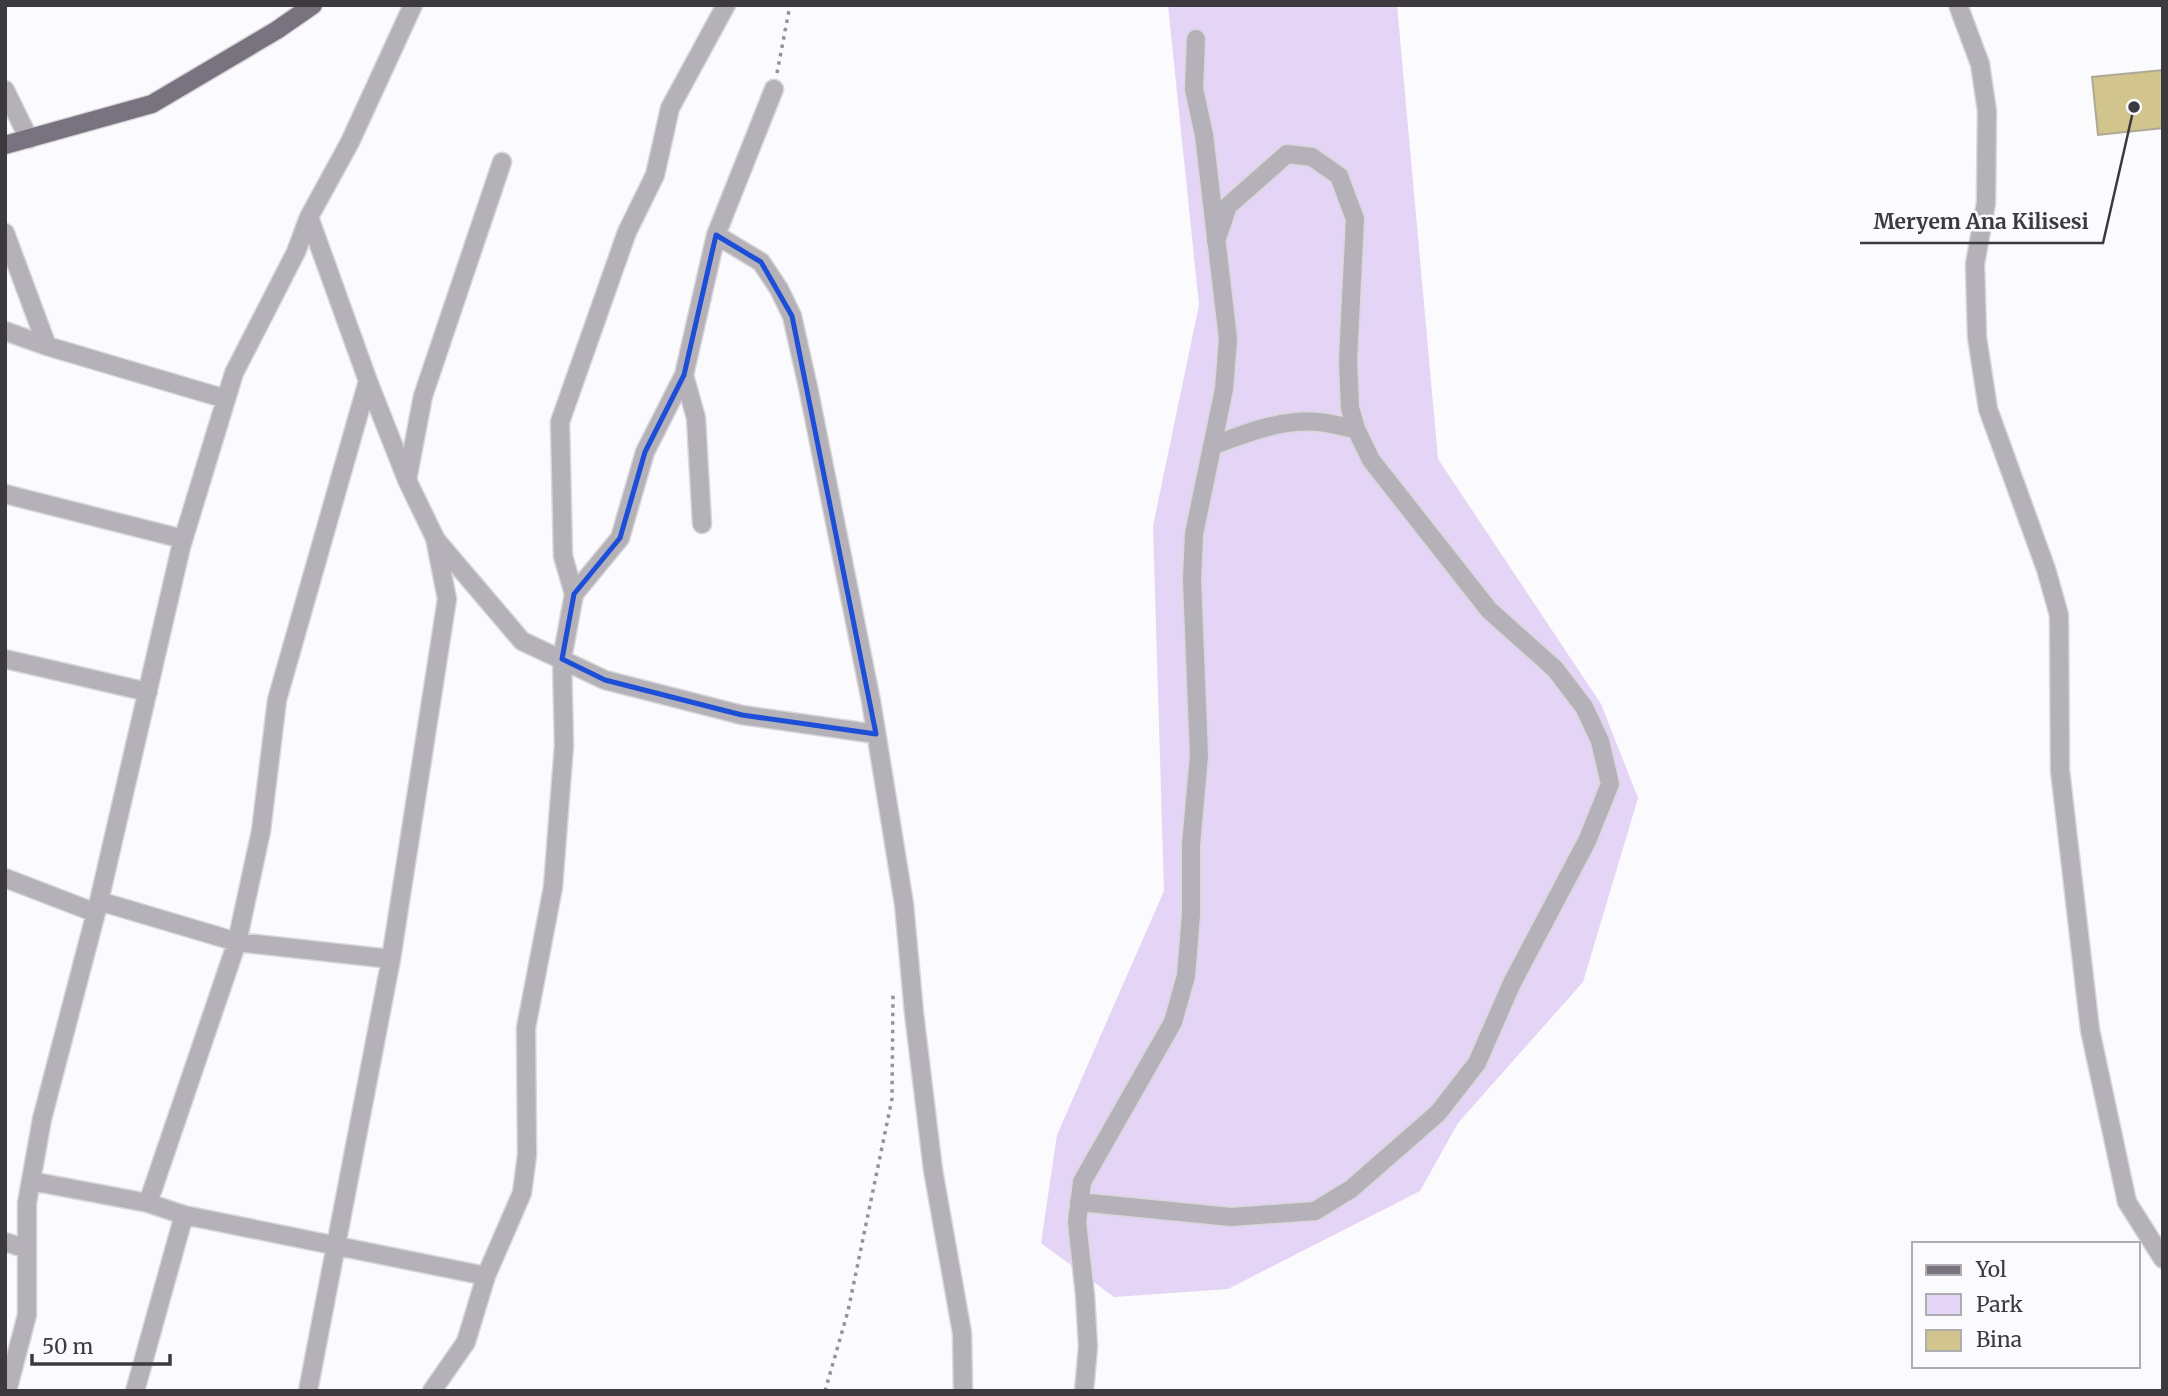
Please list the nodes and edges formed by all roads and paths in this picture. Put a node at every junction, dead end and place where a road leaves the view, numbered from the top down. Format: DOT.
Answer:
graph roads {
  1 [pos="313,5"];
  2 [pos="412,5"];
  3 [pos="726,5"];
  4 [pos="790,5"];
  5 [pos="1958,5"];
  6 [pos="1196,39"];
  7 [pos="774,89"];
  8 [pos="5,90"];
  9 [pos="29,139"];
  10 [pos="5,145"];
  11 [pos="502,162"];
  12 [pos="309,217"];
  13 [pos="5,233"];
  14 [pos="716,235"];
  15 [pos="1216,241"];
  16 [pos="5,331"];
  17 [pos="47,346"];
  18 [pos="684,375"];
  19 [pos="368,381"];
  20 [pos="226,399"];
  21 [pos="1356,429"];
  22 [pos="1212,446"];
  23 [pos="408,480"];
  24 [pos="5,494"];
  25 [pos="702,524"];
  26 [pos="435,538"];
  27 [pos="183,539"];
  28 [pos="574,594"];
  29 [pos="5,659"];
  30 [pos="562,659"];
  31 [pos="148,692"];
  32 [pos="876,734"];
  33 [pos="5,878"];
  34 [pos="98,907"];
  35 [pos="237,942"];
  36 [pos="391,959"];
  37 [pos="893,990"];
  38 [pos="31,1181"];
  39 [pos="1079,1202"];
  40 [pos="148,1203"];
  41 [pos="184,1216"];
  42 [pos="5,1242"];
  43 [pos="336,1246"];
  44 [pos="27,1249"];
  45 [pos="2163,1259"];
  46 [pos="486,1276"];
  47 [pos="7,1391"];
  48 [pos="135,1391"];
  49 [pos="308,1391"];
  50 [pos="432,1391"];
  51 [pos="825,1391"];
  52 [pos="963,1391"];
  53 [pos="1084,1391"];
  1 -- 9 [label="main road"];
  2 -- 12 [label="street"];
  3 -- 28 [label="street"];
  4 -- 7 [label="path"];
  5 -- 45 [label="street"];
  6 -- 15 [label="street"];
  7 -- 14 [label="street"];
  8 -- 9 [label="street"];
  9 -- 10 [label="main road"];
  11 -- 23 [label="street"];
  12 -- 19 [label="street"];
  12 -- 20 [label="street"];
  13 -- 17 [label="street"];
  14 -- 18 [label="street"];
  14 -- 32 [label="street"];
  15 -- 21 [label="street"];
  15 -- 22 [label="street"];
  16 -- 17 [label="street"];
  17 -- 20 [label="street"];
  18 -- 25 [label="street"];
  18 -- 28 [label="street"];
  19 -- 23 [label="street"];
  19 -- 35 [label="street"];
  20 -- 27 [label="street"];
  21 -- 22 [label="street"];
  21 -- 39 [label="street"];
  22 -- 39 [label="street"];
  23 -- 26 [label="street"];
  24 -- 27 [label="street"];
  26 -- 30 [label="street"];
  26 -- 36 [label="street"];
  27 -- 31 [label="street"];
  28 -- 30 [label="street"];
  29 -- 31 [label="street"];
  30 -- 32 [label="street"];
  30 -- 46 [label="street"];
  31 -- 34 [label="street"];
  32 -- 52 [label="street"];
  33 -- 34 [label="street"];
  34 -- 35 [label="street"];
  34 -- 38 [label="street"];
  35 -- 36 [label="street"];
  35 -- 40 [label="street"];
  36 -- 43 [label="street"];
  37 -- 51 [label="path"];
  38 -- 40 [label="street"];
  38 -- 44 [label="street"];
  39 -- 53 [label="street"];
  40 -- 41 [label="street"];
  41 -- 43 [label="street"];
  41 -- 48 [label="street"];
  42 -- 44 [label="street"];
  43 -- 46 [label="street"];
  43 -- 49 [label="street"];
  44 -- 47 [label="street"];
  46 -- 50 [label="street"];
}
